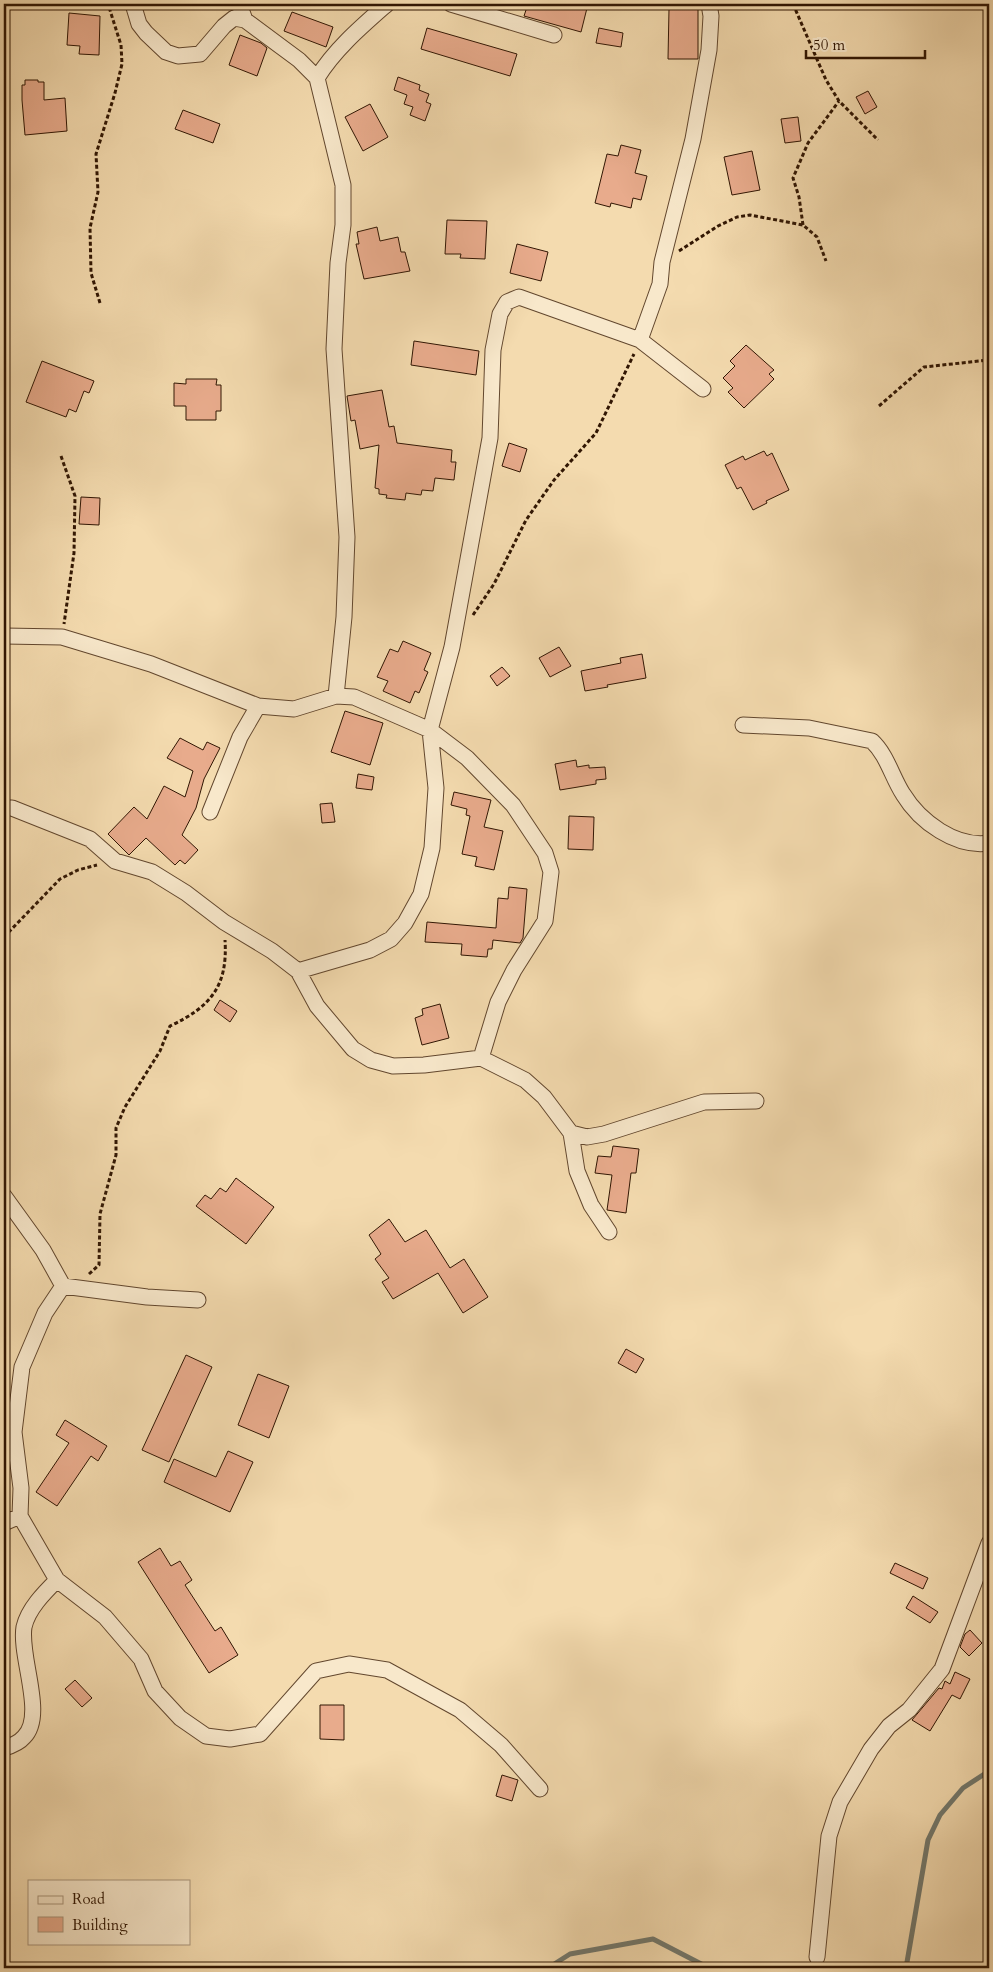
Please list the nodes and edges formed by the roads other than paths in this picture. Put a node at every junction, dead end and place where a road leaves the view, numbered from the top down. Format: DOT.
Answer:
graph roads {
  1 [pos="133,4"];
  2 [pos="239,4"];
  3 [pos="388,4"];
  4 [pos="452,4"];
  5 [pos="709,4"];
  6 [pos="245,20"];
  7 [pos="554,35"];
  8 [pos="317,78"];
  9 [pos="640,340"];
  10 [pos="703,389"];
  11 [pos="4,636"];
  12 [pos="336,696"];
  13 [pos="258,706"];
  14 [pos="743,725"];
  15 [pos="430,730"];
  16 [pos="4,808"];
  17 [pos="210,812"];
  18 [pos="989,843"];
  19 [pos="298,971"];
  20 [pos="481,1058"];
  21 [pos="756,1101"];
  22 [pos="571,1133"];
  23 [pos="4,1196"];
  24 [pos="609,1232"];
  25 [pos="63,1286"];
  26 [pos="198,1300"];
  27 [pos="20,1516"];
  28 [pos="4,1523"];
  29 [pos="989,1543"];
  30 [pos="57,1580"];
  31 [pos="4,1748"];
  32 [pos="540,1789"];
  33 [pos="817,1957"];
  1 -- 6 [label="street"];
  2 -- 6 [label="street"];
  3 -- 8 [label="street"];
  4 -- 7 [label="street"];
  5 -- 9 [label="street"];
  6 -- 8 [label="street"];
  8 -- 12 [label="street"];
  9 -- 10 [label="street"];
  9 -- 15 [label="street"];
  11 -- 13 [label="street"];
  12 -- 13 [label="street"];
  12 -- 15 [label="street"];
  13 -- 17 [label="street"];
  14 -- 18 [label="street"];
  15 -- 19 [label="street"];
  15 -- 20 [label="street"];
  16 -- 19 [label="street"];
  19 -- 20 [label="street"];
  20 -- 22 [label="street"];
  21 -- 22 [label="street"];
  22 -- 24 [label="street"];
  23 -- 25 [label="street"];
  25 -- 26 [label="street"];
  25 -- 27 [label="street"];
  27 -- 28 [label="street"];
  27 -- 30 [label="street"];
  29 -- 33 [label="street"];
  30 -- 31 [label="street"];
  30 -- 32 [label="street"];
}
